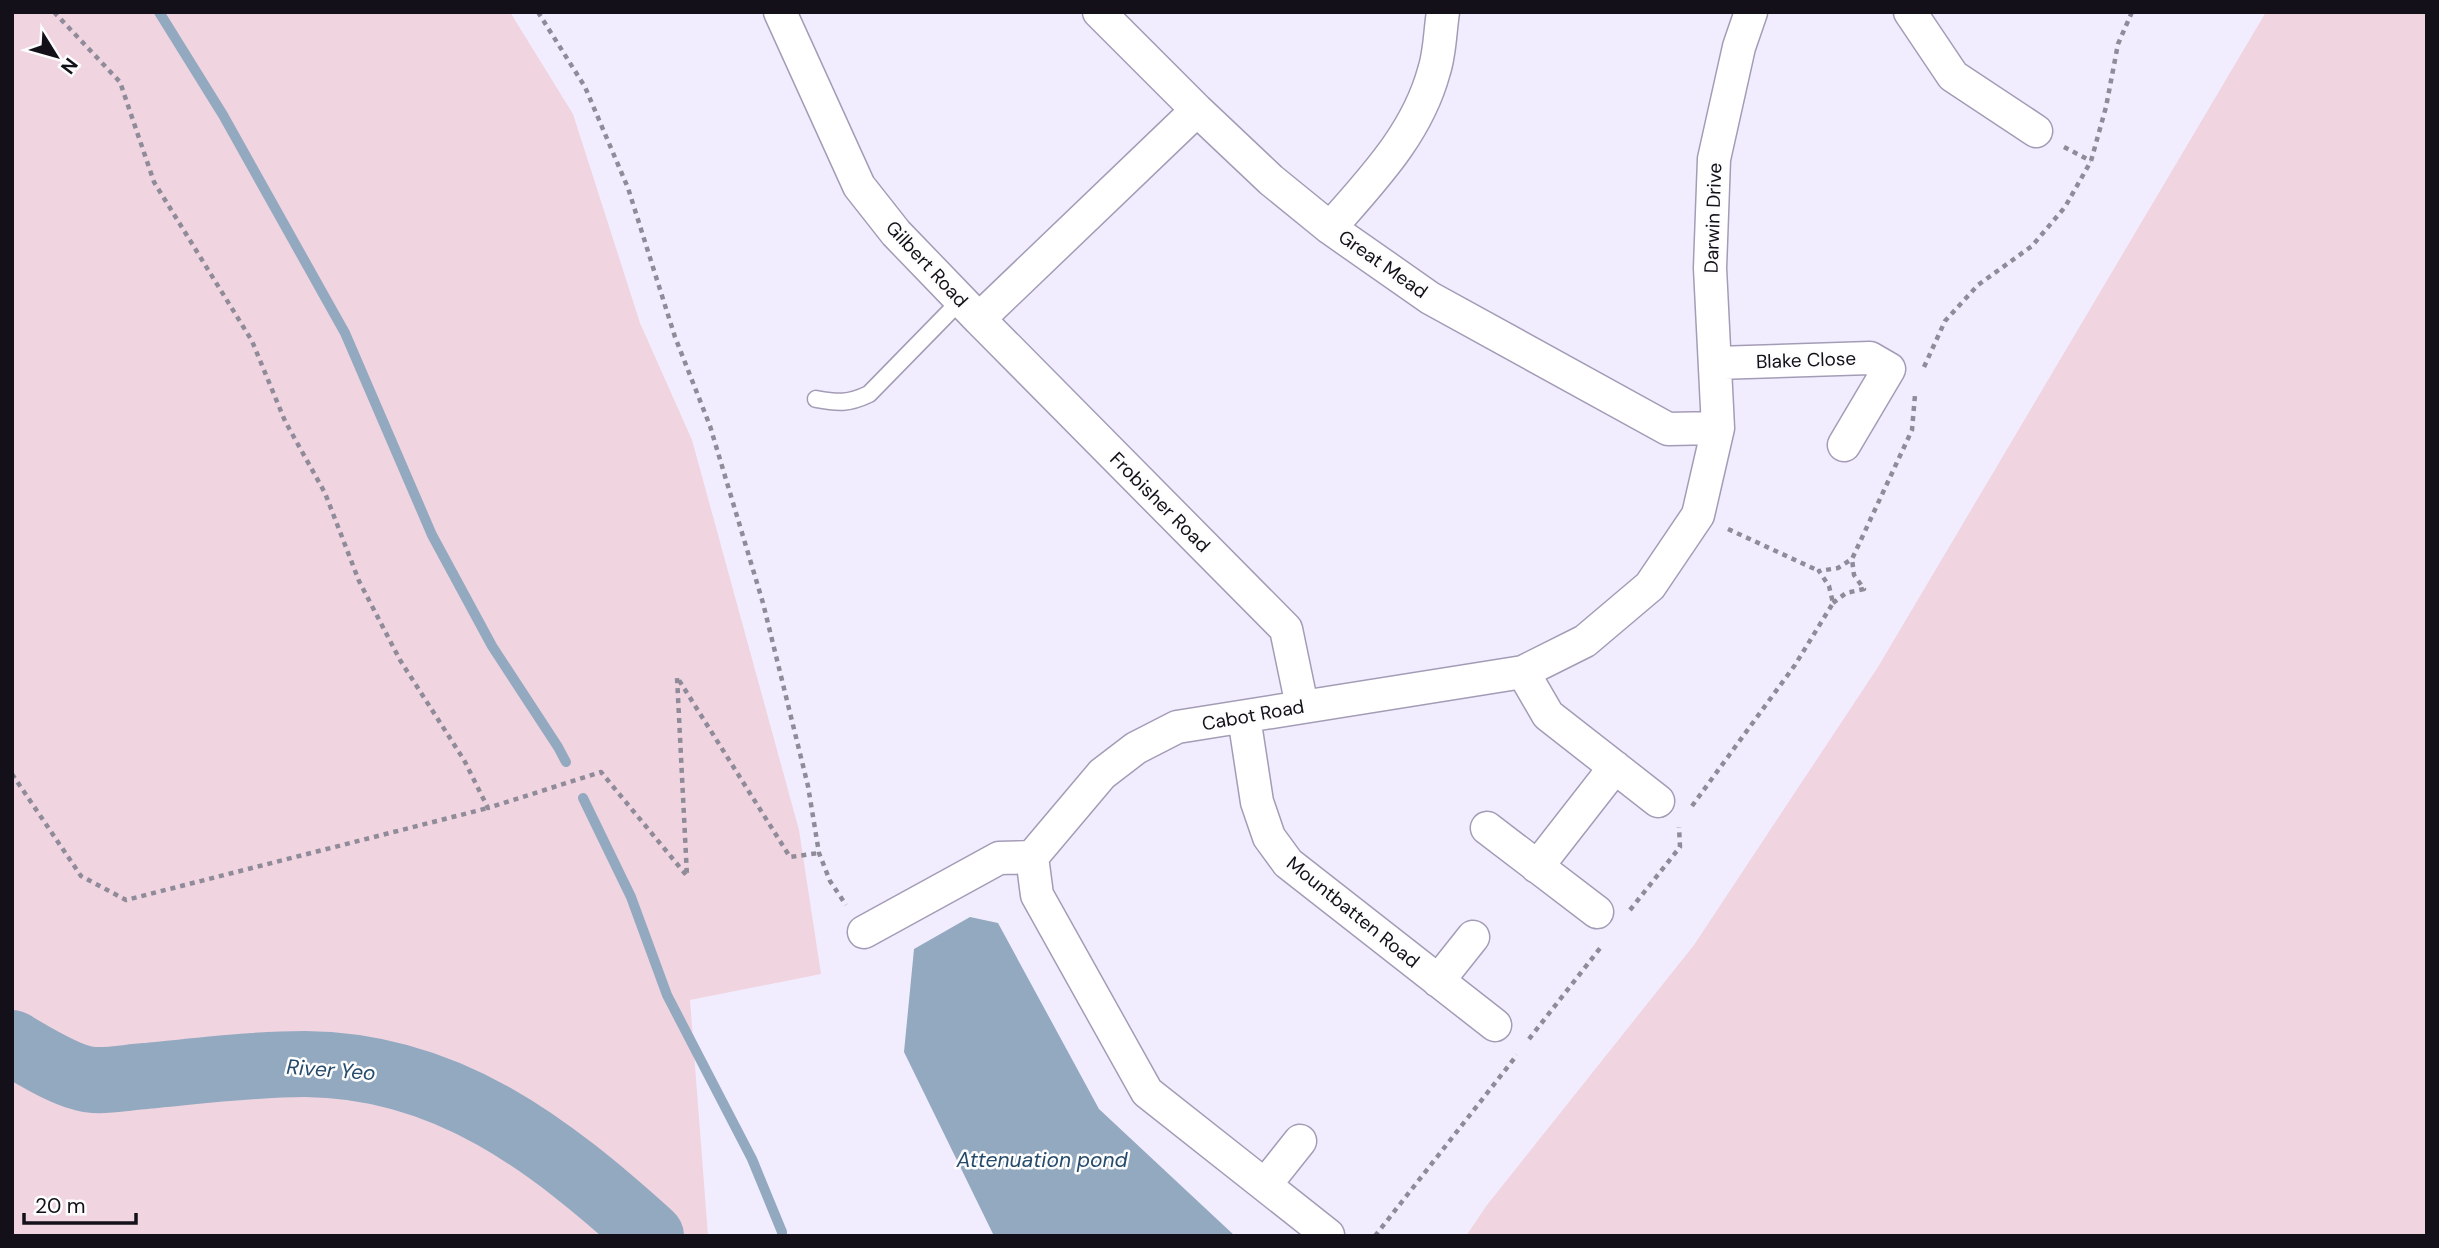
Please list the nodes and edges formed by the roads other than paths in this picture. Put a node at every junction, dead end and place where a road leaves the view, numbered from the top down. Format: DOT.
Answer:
graph roads {
  1 [pos="780,12"];
  2 [pos="1099,12"];
  3 [pos="1443,12"];
  4 [pos="1751,12"];
  5 [pos="1910,12"];
  6 [pos="1197,110"];
  7 [pos="2036,131"];
  8 [pos="1330,228"];
  9 [pos="969,310"];
  10 [pos="1716,363"];
  11 [pos="816,399"];
  12 [pos="1718,428"];
  13 [pos="1844,445"];
  14 [pos="1523,672"];
  15 [pos="1302,706"];
  16 [pos="1244,717"];
  17 [pos="1615,767"];
  18 [pos="1675,813"];
  19 [pos="1487,828"];
  20 [pos="1032,857"];
  21 [pos="1536,867"];
  22 [pos="1608,925"];
  23 [pos="864,932"];
  24 [pos="1473,937"];
  25 [pos="1438,981"];
  26 [pos="1495,1026"];
  27 [pos="1300,1141"];
  28 [pos="1265,1185"];
  29 [pos="1328,1235"];
  1 -- 9 [label="street, Gilbert Road"];
  2 -- 6 [label="street, Great Mead"];
  3 -- 8 [label="street"];
  4 -- 10 [label="street, Darwin Drive"];
  5 -- 7 [label="street"];
  6 -- 8 [label="street, Great Mead"];
  6 -- 9 [label="street, Gilbert Road"];
  8 -- 12 [label="street, Great Mead"];
  9 -- 11 [label="lane"];
  9 -- 15 [label="street, Frobisher Road"];
  10 -- 12 [label="street, Darwin Drive"];
  10 -- 13 [label="street, Blake Close"];
  12 -- 14 [label="street, Cabot Road"];
  14 -- 15 [label="street, Cabot Road"];
  14 -- 17 [label="street"];
  15 -- 16 [label="street, Cabot Road"];
  16 -- 20 [label="street, Cabot Road"];
  16 -- 25 [label="street, Mountbatten Road"];
  17 -- 18 [label="street"];
  17 -- 21 [label="street"];
  19 -- 21 [label="street"];
  20 -- 23 [label="street"];
  20 -- 28 [label="street"];
  21 -- 22 [label="street"];
  24 -- 25 [label="street, Mountbatten Road"];
  25 -- 26 [label="street, Mountbatten Road"];
  27 -- 28 [label="street"];
  28 -- 29 [label="street"];
}
